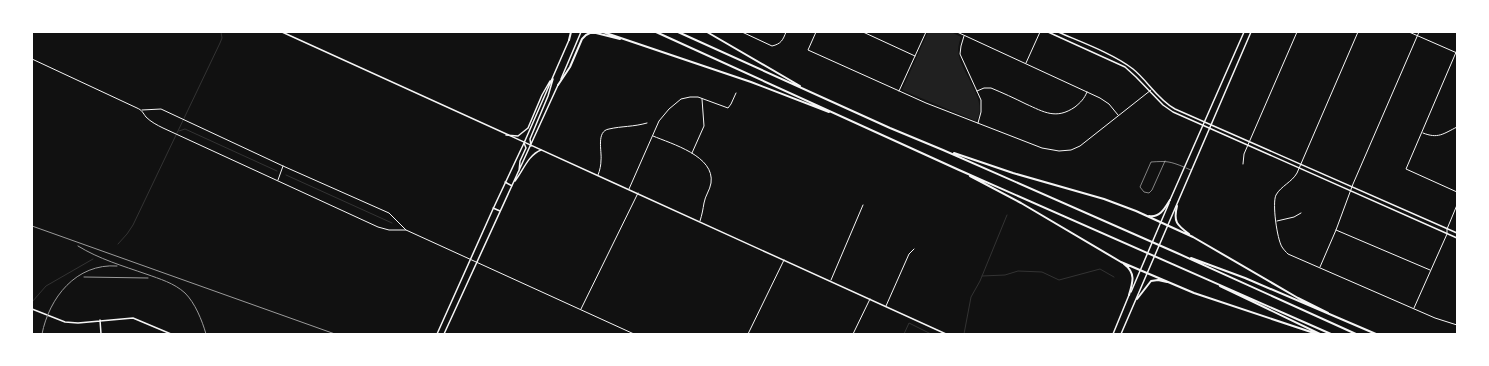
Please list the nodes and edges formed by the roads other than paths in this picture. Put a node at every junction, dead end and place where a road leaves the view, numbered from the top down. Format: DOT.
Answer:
graph roads {
  1 [pos="282,32"];
  2 [pos="572,32"];
  3 [pos="581,32"];
  4 [pos="603,32"];
  5 [pos="656,32"];
  6 [pos="678,32"];
  7 [pos="707,32"];
  8 [pos="742,32"];
  9 [pos="786,32"];
  10 [pos="816,32"];
  11 [pos="863,32"];
  12 [pos="926,32"];
  13 [pos="957,32"];
  14 [pos="1040,32"];
  15 [pos="1048,32"];
  16 [pos="1058,32"];
  17 [pos="1244,32"];
  18 [pos="1251,32"];
  19 [pos="1297,32"];
  20 [pos="1358,32"];
  21 [pos="1409,32"];
  22 [pos="1420,32"];
  23 [pos="964,36"];
  24 [pos="1418,36"];
  25 [pos="569,40"];
  26 [pos="626,40"];
  27 [pos="1457,50"];
  28 [pos="1456,53"];
  29 [pos="915,56"];
  30 [pos="32,59"];
  31 [pos="1025,64"];
  32 [pos="554,75"];
  33 [pos="558,85"];
  34 [pos="1152,89"];
  35 [pos="899,91"];
  36 [pos="977,91"];
  37 [pos="1087,92"];
  38 [pos="1149,92"];
  39 [pos="736,93"];
  40 [pos="813,93"];
  41 [pos="702,99"];
  42 [pos="141,110"];
  43 [pos="836,114"];
  44 [pos="1119,116"];
  45 [pos="1205,122"];
  46 [pos="647,123"];
  47 [pos="978,123"];
  48 [pos="1211,124"];
  49 [pos="1203,126"];
  50 [pos="1457,127"];
  51 [pos="1209,128"];
  52 [pos="1422,133"];
  53 [pos="506,134"];
  54 [pos="652,136"];
  55 [pos="1249,141"];
  56 [pos="524,143"];
  57 [pos="531,146"];
  58 [pos="1247,146"];
  59 [pos="541,150"];
  60 [pos="942,150"];
  61 [pos="692,154"];
  62 [pos="1165,161"];
  63 [pos="1243,164"];
  64 [pos="1301,164"];
  65 [pos="284,166"];
  66 [pos="1185,167"];
  67 [pos="1299,168"];
  68 [pos="959,170"];
  69 [pos="1192,170"];
  70 [pos="518,172"];
  71 [pos="597,176"];
  72 [pos="278,180"];
  73 [pos="505,182"];
  74 [pos="514,183"];
  75 [pos="512,186"];
  76 [pos="1352,187"];
  77 [pos="629,189"];
  78 [pos="1351,192"];
  79 [pos="1457,192"];
  80 [pos="638,193"];
  81 [pos="1170,200"];
  82 [pos="1457,205"];
  83 [pos="863,206"];
  84 [pos="1177,206"];
  85 [pos="493,208"];
  86 [pos="500,211"];
  87 [pos="1140,213"];
  88 [pos="1301,213"];
  89 [pos="700,221"];
  90 [pos="1276,221"];
  91 [pos="1160,222"];
  92 [pos="1168,226"];
  93 [pos="1447,229"];
  94 [pos="406,230"];
  95 [pos="1336,230"];
  96 [pos="1446,234"];
  97 [pos="1457,234"];
  98 [pos="1194,237"];
  99 [pos="1457,238"];
  100 [pos="914,249"];
  101 [pos="1177,253"];
  102 [pos="470,259"];
  103 [pos="784,260"];
  104 [pos="477,262"];
  105 [pos="1121,262"];
  106 [pos="1320,267"];
  107 [pos="1140,270"];
  108 [pos="1431,270"];
  109 [pos="1148,272"];
  110 [pos="1194,273"];
  111 [pos="830,281"];
  112 [pos="1173,284"];
  113 [pos="1129,295"];
  114 [pos="870,299"];
  115 [pos="1137,299"];
  116 [pos="886,306"];
  117 [pos="32,309"];
  118 [pos="1414,309"];
  119 [pos="581,310"];
  120 [pos="1328,313"];
  121 [pos="100,320"];
  122 [pos="1457,326"];
  123 [pos="101,334"];
  124 [pos="171,334"];
  125 [pos="437,334"];
  126 [pos="444,334"];
  127 [pos="634,334"];
  128 [pos="748,334"];
  129 [pos="853,334"];
  130 [pos="946,334"];
  131 [pos="1113,334"];
  132 [pos="1121,334"];
  133 [pos="1317,334"];
  134 [pos="1320,334"];
  135 [pos="1332,334"];
  136 [pos="1356,334"];
  137 [pos="1376,334"];
  1 -- 53 [label="street"];
  2 -- 25 [label="highway"];
  3 -- 33 [label="street"];
  4 -- 26 [label="highway"];
  5 -- 43 [label="highway"];
  6 -- 40 [label="highway"];
  7 -- 40 [label="highway"];
  8 -- 9 [label="street"];
  10 -- 35 [label="street"];
  11 -- 29 [label="street"];
  12 -- 29 [label="street"];
  13 -- 23 [label="street"];
  14 -- 31 [label="street"];
  15 -- 38 [label="street"];
  16 -- 34 [label="street"];
  17 -- 45 [label="street"];
  18 -- 48 [label="street"];
  19 -- 55 [label="street"];
  20 -- 64 [label="street"];
  21 -- 24 [label="street"];
  22 -- 24 [label="street"];
  23 -- 31 [label="street"];
  23 -- 36 [label="street"];
  24 -- 28 [label="street"];
  24 -- 76 [label="street"];
  25 -- 32 [label="street"];
  26 -- 33 [label="highway"];
  26 -- 43 [label="highway"];
  27 -- 28 [label="street"];
  28 -- 52 [label="street"];
  29 -- 35 [label="street"];
  30 -- 42 [label="street"];
  31 -- 37 [label="street"];
  32 -- 53 [label="street"];
  32 -- 56 [label="street"];
  32 -- 57 [label="street"];
  33 -- 57 [label="street"];
  34 -- 38 [label="street"];
  34 -- 45 [label="street"];
  35 -- 47 [label="street"];
  36 -- 37 [label="street"];
  36 -- 47 [label="street"];
  37 -- 44 [label="street"];
  38 -- 44 [label="street"];
  38 -- 49 [label="street"];
  39 -- 41 [label="street"];
  40 -- 60 [label="highway"];
  41 -- 54 [label="street"];
  41 -- 61 [label="street"];
  42 -- 65 [label="street"];
  42 -- 72 [label="street"];
  43 -- 68 [label="highway"];
  44 -- 47 [label="street"];
  45 -- 48 [label="street"];
  45 -- 49 [label="street"];
  46 -- 71 [label="street"];
  48 -- 51 [label="street"];
  48 -- 55 [label="street"];
  49 -- 51 [label="street"];
  49 -- 66 [label="street"];
  50 -- 52 [label="street"];
  51 -- 58 [label="street"];
  51 -- 69 [label="street"];
  52 -- 79 [label="street"];
  53 -- 56 [label="street"];
  54 -- 61 [label="street"];
  54 -- 77 [label="street"];
  55 -- 58 [label="street"];
  55 -- 64 [label="street"];
  56 -- 57 [label="street"];
  56 -- 70 [label="street"];
  56 -- 73 [label="street"];
  57 -- 59 [label="street"];
  57 -- 70 [label="street"];
  58 -- 63 [label="street"];
  58 -- 67 [label="street"];
  59 -- 71 [label="street"];
  59 -- 74 [label="street"];
  60 -- 87 [label="highway"];
  60 -- 101 [label="highway"];
  61 -- 89 [label="street"];
  62 -- 62 [label="lane"];
  62 -- 66 [label="lane"];
  64 -- 67 [label="street"];
  64 -- 76 [label="street"];
  65 -- 72 [label="street"];
  65 -- 94 [label="street"];
  66 -- 69 [label="lane"];
  66 -- 81 [label="street"];
  67 -- 78 [label="street"];
  67 -- 90 [label="street"];
  68 -- 105 [label="highway"];
  68 -- 110 [label="highway"];
  69 -- 84 [label="street"];
  70 -- 74 [label="street"];
  71 -- 77 [label="street"];
  72 -- 94 [label="street"];
  73 -- 75 [label="street"];
  73 -- 85 [label="street"];
  74 -- 75 [label="street"];
  75 -- 86 [label="street"];
  76 -- 78 [label="street"];
  76 -- 93 [label="street"];
  77 -- 80 [label="street"];
  78 -- 95 [label="street"];
  78 -- 96 [label="street"];
  80 -- 89 [label="street"];
  80 -- 119 [label="street"];
  81 -- 87 [label="highway"];
  81 -- 91 [label="street"];
  82 -- 93 [label="street"];
  83 -- 111 [label="street"];
  84 -- 92 [label="street"];
  84 -- 98 [label="highway"];
  85 -- 86 [label="street"];
  85 -- 102 [label="street"];
  86 -- 104 [label="street"];
  87 -- 91 [label="highway"];
  88 -- 90 [label="street"];
  89 -- 103 [label="street"];
  90 -- 106 [label="street"];
  91 -- 92 [label="highway"];
  91 -- 107 [label="street"];
  92 -- 98 [label="highway"];
  92 -- 109 [label="street"];
  93 -- 96 [label="street"];
  93 -- 97 [label="street"];
  94 -- 102 [label="street"];
  95 -- 106 [label="street"];
  95 -- 108 [label="street"];
  96 -- 99 [label="street"];
  96 -- 108 [label="street"];
  98 -- 120 [label="highway"];
  100 -- 116 [label="street"];
  101 -- 120 [label="highway"];
  101 -- 136 [label="highway"];
  102 -- 104 [label="street"];
  102 -- 125 [label="street"];
  103 -- 111 [label="street"];
  103 -- 128 [label="street"];
  104 -- 119 [label="street"];
  104 -- 126 [label="street"];
  105 -- 107 [label="highway"];
  105 -- 113 [label="highway"];
  106 -- 118 [label="street"];
  107 -- 109 [label="highway"];
  107 -- 113 [label="street"];
  108 -- 118 [label="street"];
  109 -- 112 [label="highway"];
  109 -- 115 [label="street"];
  110 -- 134 [label="highway"];
  110 -- 135 [label="highway"];
  111 -- 114 [label="street"];
  112 -- 115 [label="highway"];
  112 -- 133 [label="highway"];
  113 -- 131 [label="street"];
  114 -- 116 [label="street"];
  114 -- 129 [label="street"];
  115 -- 132 [label="street"];
  116 -- 130 [label="street"];
  117 -- 121 [label="street"];
  118 -- 122 [label="street"];
  119 -- 127 [label="street"];
  120 -- 137 [label="highway"];
  121 -- 123 [label="street"];
  121 -- 124 [label="street"];
}
